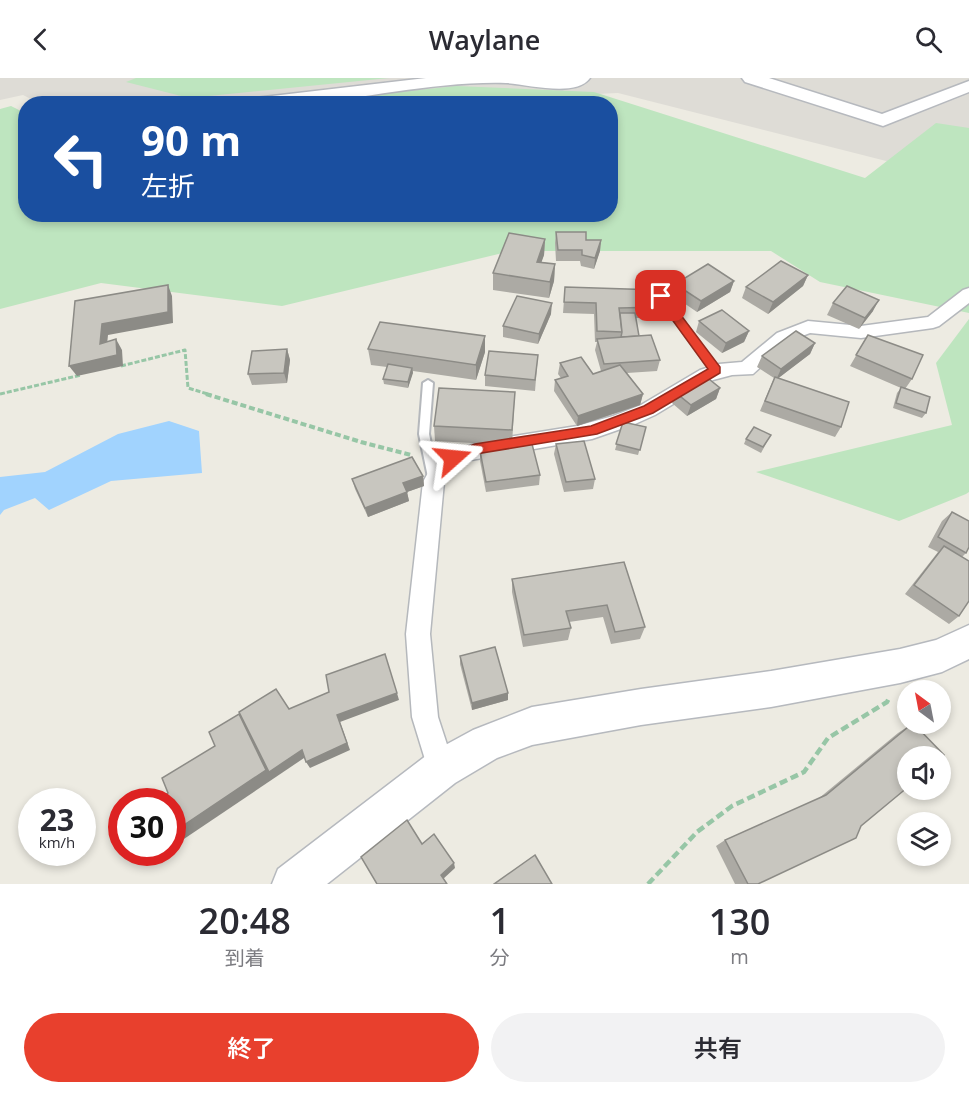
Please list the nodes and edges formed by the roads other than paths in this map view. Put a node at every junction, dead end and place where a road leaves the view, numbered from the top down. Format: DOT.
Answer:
graph roads {
  1 [pos="580,78"];
  2 [pos="751,78"];
  3 [pos="969,86"];
  4 [pos="311,96"];
  5 [pos="969,294"];
  6 [pos="640,296"];
  7 [pos="715,370"];
  8 [pos="428,383"];
  9 [pos="434,482"];
  10 [pos="969,642"];
  11 [pos="441,769"];
  12 [pos="293,884"];
  1 -- 4 [label="street"];
  2 -- 3 [label="street"];
  5 -- 7 [label="street"];
  6 -- 7 [label="lane"];
  7 -- 9 [label="street"];
  8 -- 9 [label="lane"];
  9 -- 11 [label="street"];
  10 -- 11 [label="street"];
  11 -- 12 [label="street"];
}
